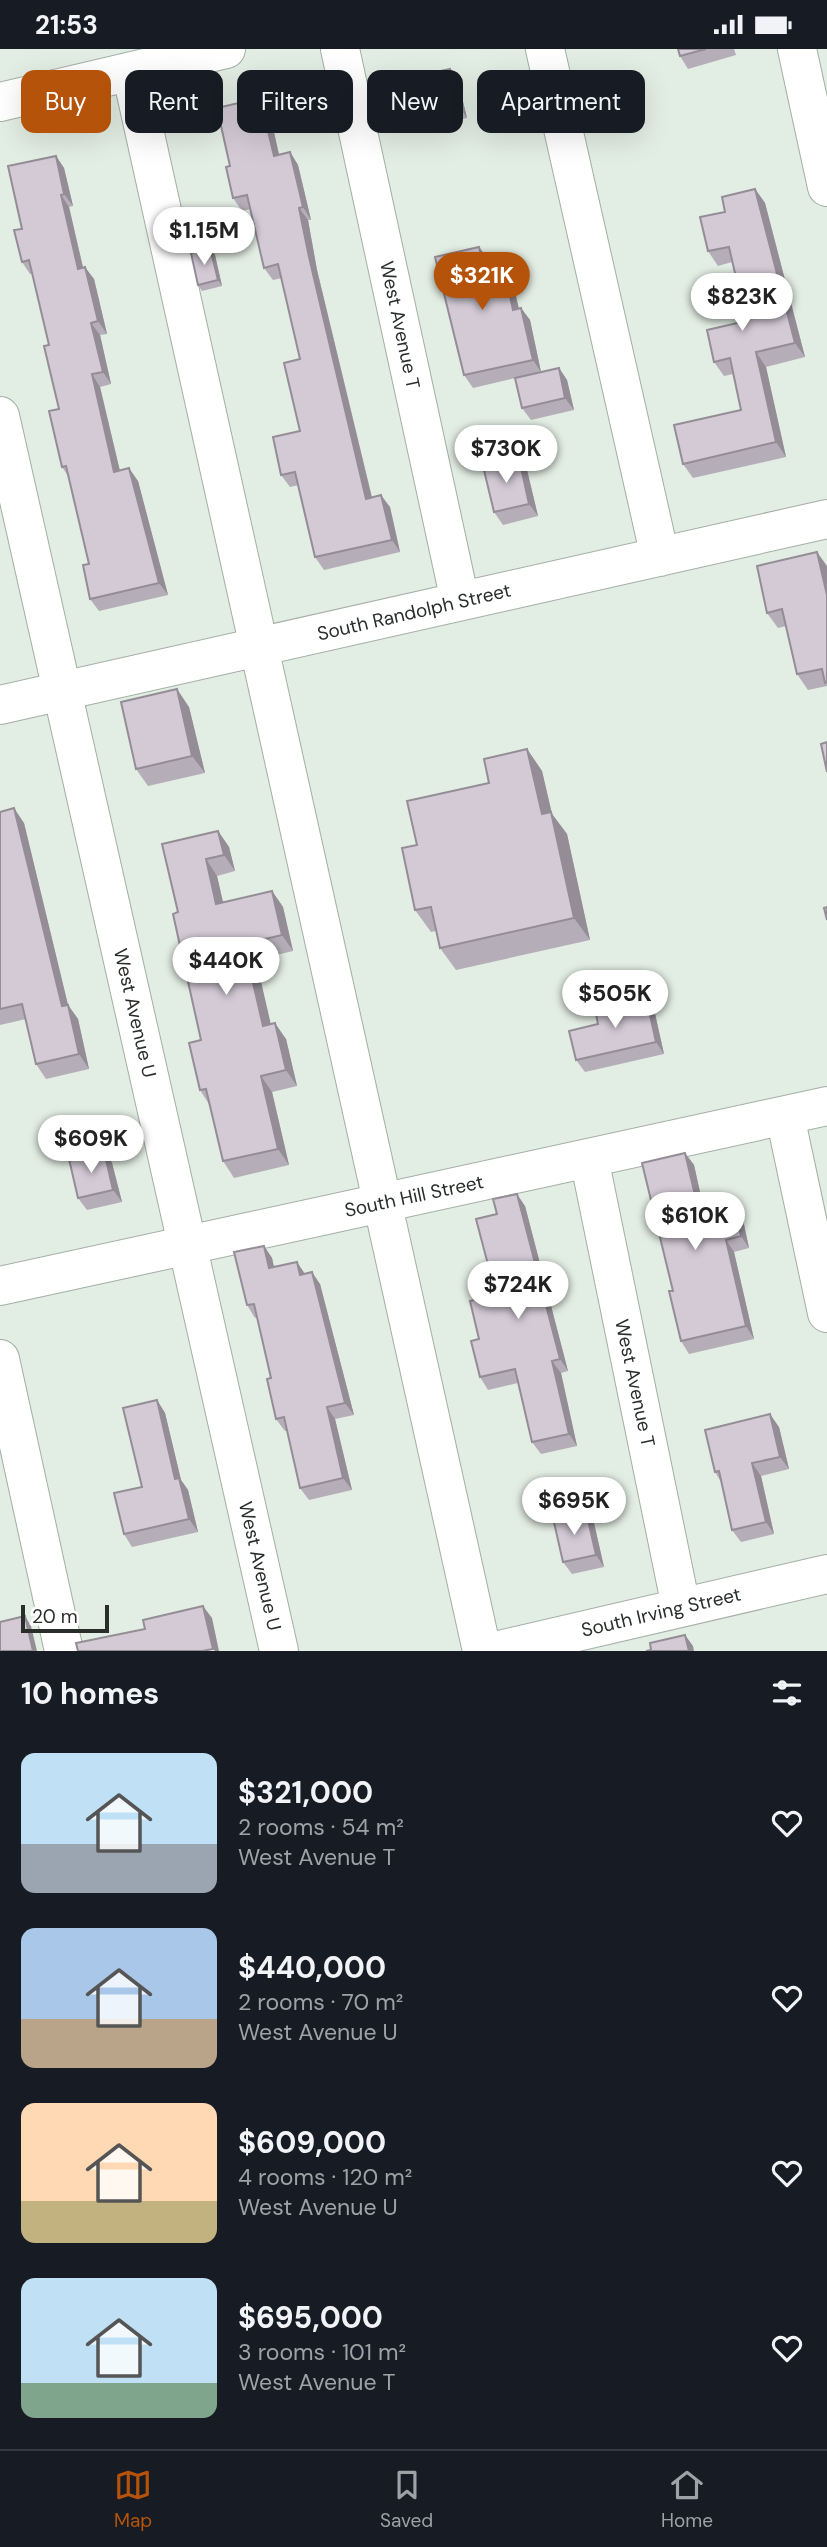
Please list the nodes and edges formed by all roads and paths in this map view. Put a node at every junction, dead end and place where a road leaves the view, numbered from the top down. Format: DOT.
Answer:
graph roads {
  1 [pos="226,49"];
  2 [pos="340,49"];
  3 [pos="545,49"];
  4 [pos="797,49"];
  5 [pos="135,70"];
  6 [pos="125,72"];
  7 [pos="0,101"];
  8 [pos="145,133"];
  9 [pos="827,187"];
  10 [pos="0,416"];
  11 [pos="827,519"];
  12 [pos="660,557"];
  13 [pos="460,601"];
  14 [pos="259,646"];
  15 [pos="62,691"];
  16 [pos="0,705"];
  17 [pos="827,1107"];
  18 [pos="785,1116"];
  19 [pos="589,1158"];
  20 [pos="383,1203"];
  21 [pos="187,1245"];
  22 [pos="0,1286"];
  23 [pos="827,1313"];
  24 [pos="0,1359"];
  25 [pos="827,1574"];
  26 [pos="681,1607"];
  27 [pos="64,1651"];
  28 [pos="279,1651"];
  29 [pos="482,1651"];
  30 [pos="495,1651"];
  1 -- 5 [label="street"];
  2 -- 13 [label="street, West Avenue T"];
  3 -- 12 [label="street"];
  4 -- 9 [label="street"];
  6 -- 7 [label="street"];
  8 -- 14 [label="street"];
  10 -- 15 [label="street, West Avenue U"];
  11 -- 12 [label="street, South Randolph Street"];
  12 -- 13 [label="street, South Randolph Street"];
  13 -- 14 [label="street, South Randolph Street"];
  14 -- 15 [label="street, South Randolph Street"];
  14 -- 20 [label="street"];
  15 -- 16 [label="street, South Randolph Street"];
  15 -- 21 [label="street, West Avenue U"];
  17 -- 18 [label="street, South Hill Street"];
  18 -- 19 [label="street, South Hill Street"];
  18 -- 23 [label="street"];
  19 -- 20 [label="street, South Hill Street"];
  19 -- 26 [label="street, West Avenue T"];
  20 -- 21 [label="street, South Hill Street"];
  20 -- 29 [label="street"];
  21 -- 22 [label="street, South Hill Street"];
  21 -- 28 [label="street, West Avenue U"];
  24 -- 27 [label="street"];
  25 -- 26 [label="street, South Irving Street"];
  26 -- 30 [label="street, South Irving Street"];
}
